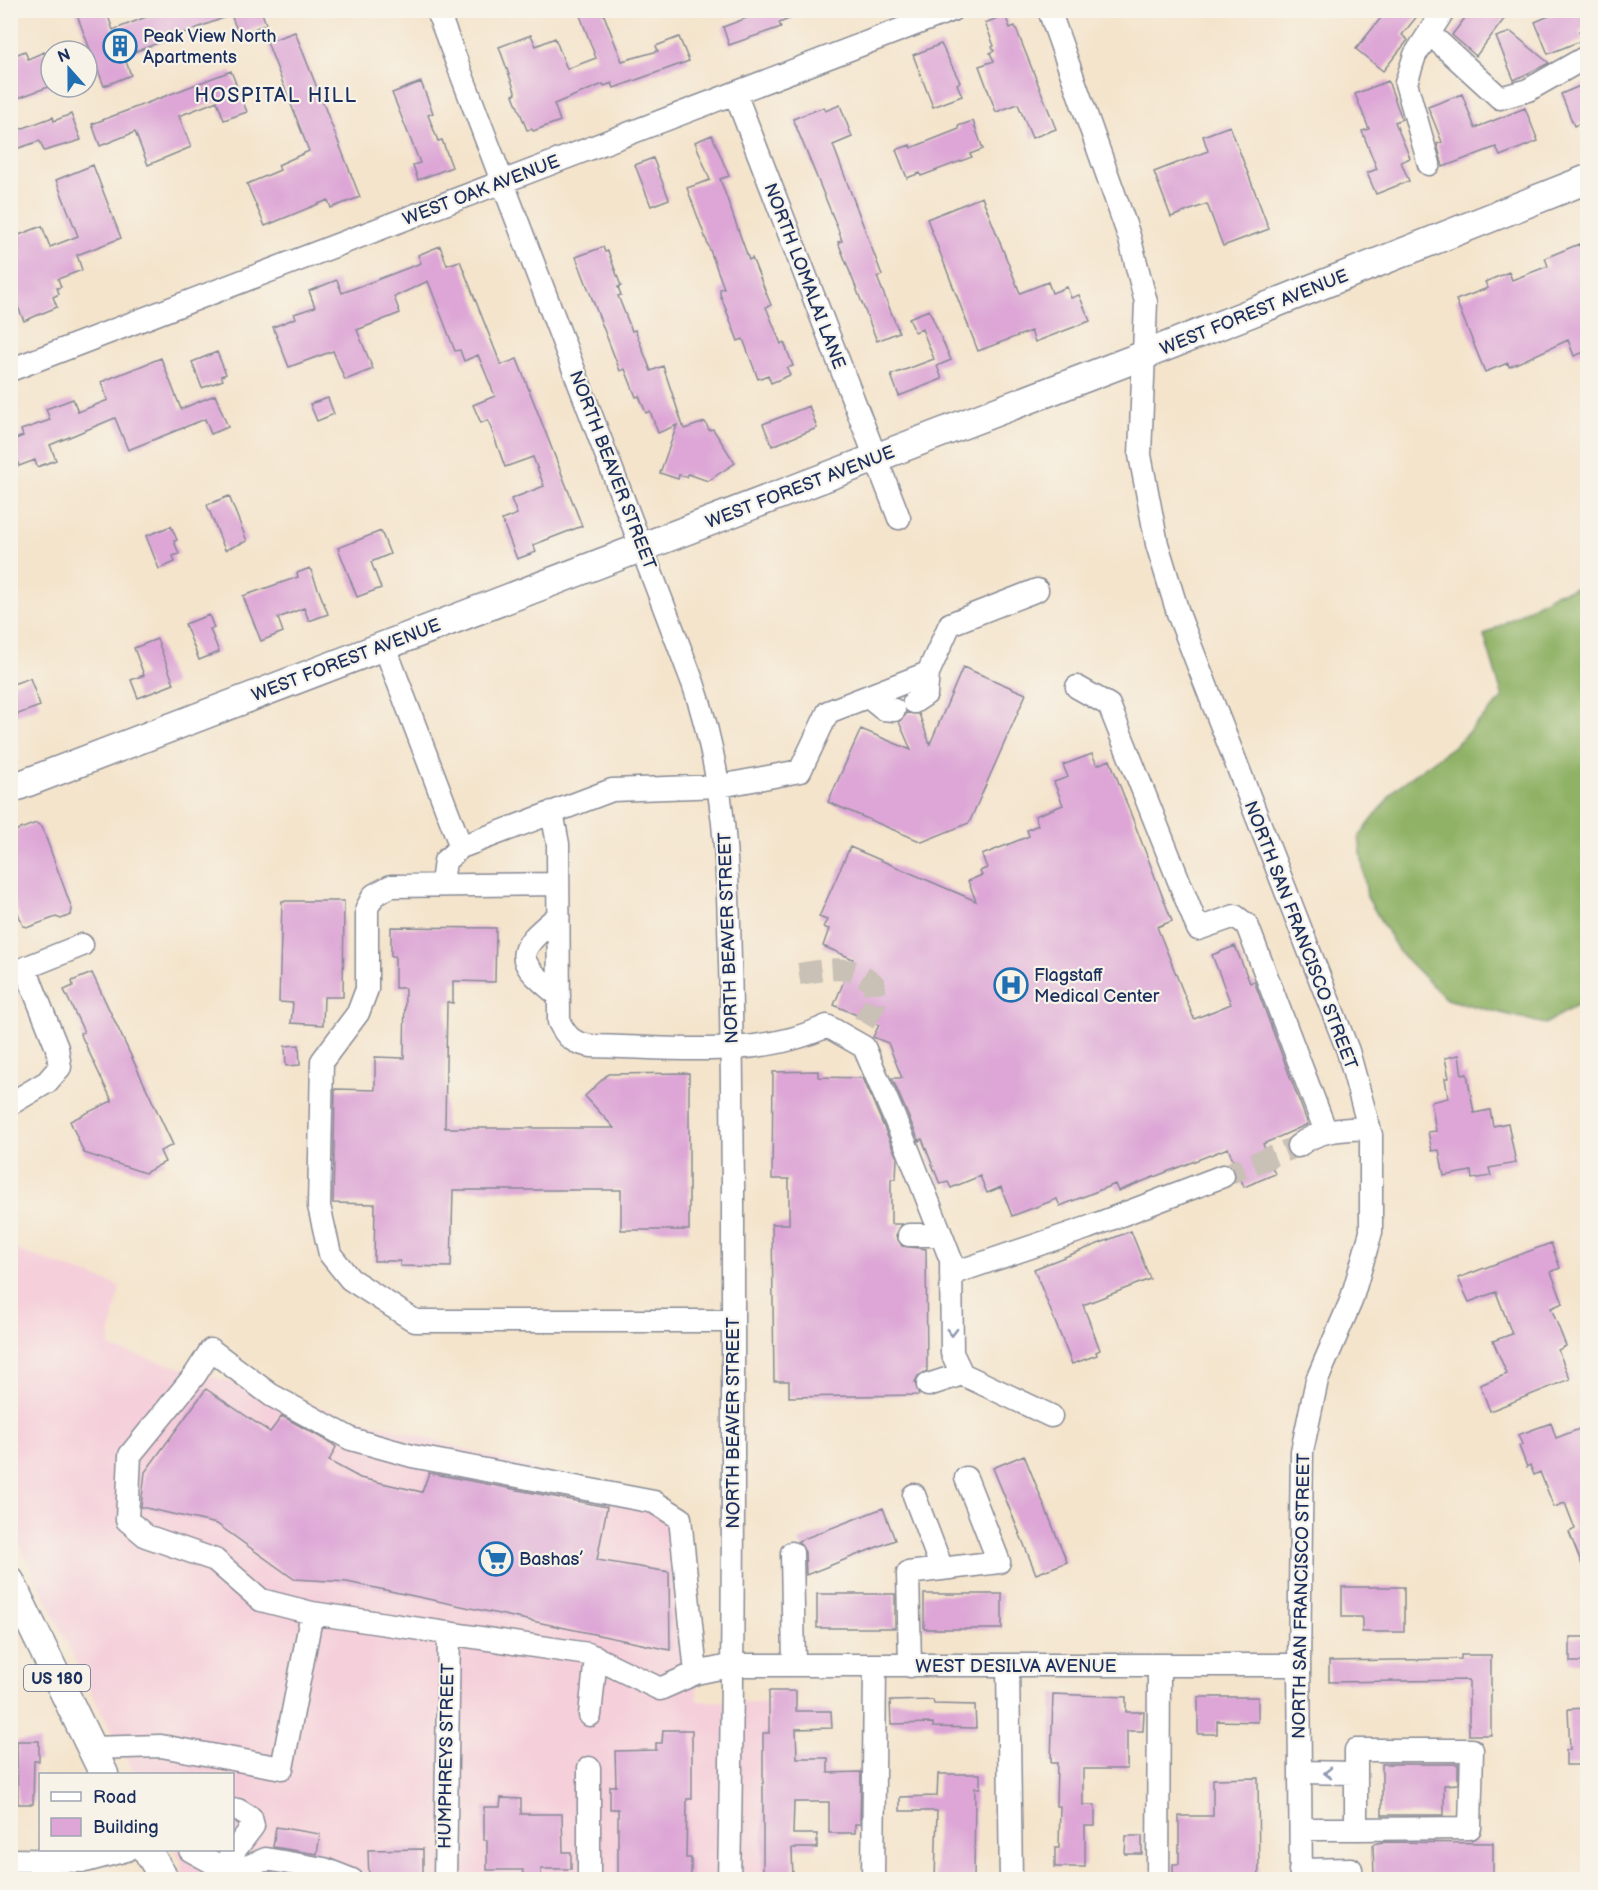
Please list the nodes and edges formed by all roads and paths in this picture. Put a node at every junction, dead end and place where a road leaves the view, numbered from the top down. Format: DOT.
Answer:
graph roads {
  1 [pos="437,10"];
  2 [pos="952,10"];
  3 [pos="1049,10"];
  4 [pos="1444,10"];
  5 [pos="1429,33"];
  6 [pos="1587,56"];
  7 [pos="735,93"];
  8 [pos="1429,164"];
  9 [pos="1587,179"];
  10 [pos="503,182"];
  11 [pos="1142,356"];
  12 [pos="10,370"];
  13 [pos="875,459"];
  14 [pos="899,518"];
  15 [pos="643,548"];
  16 [pos="1037,590"];
  17 [pos="384,645"];
  18 [pos="928,673"];
  19 [pos="1077,687"];
  20 [pos="868,697"];
  21 [pos="720,786"];
  22 [pos="10,789"];
  23 [pos="552,812"];
  24 [pos="461,847"];
  25 [pos="442,884"];
  26 [pos="558,884"];
  27 [pos="558,916"];
  28 [pos="82,945"];
  29 [pos="559,996"];
  30 [pos="732,1048"];
  31 [pos="11,1105"];
  32 [pos="1369,1128"];
  33 [pos="1326,1132"];
  34 [pos="1298,1146"];
  35 [pos="1223,1176"];
  36 [pos="909,1235"];
  37 [pos="941,1235"];
  38 [pos="951,1274"];
  39 [pos="733,1321"];
  40 [pos="963,1374"];
  41 [pos="927,1384"];
  42 [pos="1051,1416"];
  43 [pos="966,1478"];
  44 [pos="914,1495"];
  45 [pos="792,1553"];
  46 [pos="942,1569"];
  47 [pos="10,1581"];
  48 [pos="312,1613"];
  49 [pos="19,1615"];
  50 [pos="449,1633"];
  51 [pos="596,1658"];
  52 [pos="734,1665"];
  53 [pos="794,1665"];
  54 [pos="1299,1665"];
  55 [pos="875,1666"];
  56 [pos="910,1666"];
  57 [pos="1008,1666"];
  58 [pos="1159,1666"];
  59 [pos="696,1673"];
  60 [pos="590,1715"];
  61 [pos="91,1748"];
  62 [pos="589,1768"];
  63 [pos="1300,1772"];
  64 [pos="104,1773"];
  65 [pos="1356,1773"];
  66 [pos="238,1810"];
  67 [pos="1301,1829"];
  68 [pos="1356,1829"];
  69 [pos="123,1851"];
  70 [pos="148,1851"];
  71 [pos="194,1851"];
  72 [pos="10,1860"];
  73 [pos="236,1875"];
  74 [pos="1301,1875"];
  75 [pos="165,1880"];
  76 [pos="352,1880"];
  77 [pos="445,1880"];
  78 [pos="589,1880"];
  79 [pos="729,1880"];
  80 [pos="873,1880"];
  81 [pos="1011,1880"];
  82 [pos="1158,1880"];
  83 [pos="1352,1880"];
  1 -- 10 [label="street, NORTH BEAVER STREET"];
  2 -- 7 [label="street, WEST OAK AVENUE"];
  3 -- 11 [label="street, NORTH SAN FRANCISCO STREET"];
  4 -- 5 [label="street"];
  5 -- 6 [label="street"];
  5 -- 8 [label="street"];
  7 -- 10 [label="street, WEST OAK AVENUE"];
  7 -- 13 [label="street, NORTH LOMALAI LANE"];
  9 -- 11 [label="main road, WEST FOREST AVENUE"];
  10 -- 12 [label="street, WEST OAK AVENUE"];
  10 -- 15 [label="street, NORTH BEAVER STREET"];
  11 -- 13 [label="main road, WEST FOREST AVENUE"];
  11 -- 32 [label="street, NORTH SAN FRANCISCO STREET"];
  13 -- 14 [label="street, NORTH LOMALAI LANE"];
  13 -- 15 [label="main road, WEST FOREST AVENUE"];
  15 -- 17 [label="main road, WEST FOREST AVENUE"];
  15 -- 21 [label="street, NORTH BEAVER STREET"];
  16 -- 18 [label="street"];
  17 -- 22 [label="main road, WEST FOREST AVENUE"];
  17 -- 24 [label="street"];
  18 -- 20 [label="street"];
  18 -- 20 [label="street"];
  19 -- 33 [label="street"];
  20 -- 21 [label="street"];
  21 -- 23 [label="street"];
  21 -- 30 [label="street, NORTH BEAVER STREET"];
  23 -- 24 [label="street"];
  23 -- 26 [label="street"];
  24 -- 25 [label="street"];
  25 -- 26 [label="street"];
  25 -- 39 [label="street"];
  26 -- 27 [label="street"];
  27 -- 29 [label="street"];
  27 -- 29 [label="street"];
  28 -- 31 [label="street"];
  29 -- 30 [label="street"];
  30 -- 37 [label="street"];
  30 -- 39 [label="street, NORTH BEAVER STREET"];
  32 -- 33 [label="street"];
  32 -- 54 [label="street, NORTH SAN FRANCISCO STREET"];
  33 -- 34 [label="street"];
  35 -- 38 [label="street"];
  36 -- 37 [label="street"];
  37 -- 38 [label="street"];
  38 -- 40 [label="street, one-way"];
  39 -- 52 [label="street, NORTH BEAVER STREET"];
  40 -- 41 [label="street"];
  40 -- 42 [label="street"];
  43 -- 46 [label="street"];
  44 -- 46 [label="street"];
  45 -- 53 [label="street"];
  46 -- 56 [label="street"];
  47 -- 49 [label="main road, US 180"];
  48 -- 50 [label="street, WEST DESILVA AVENUE"];
  48 -- 59 [label="street, WEST DESILVA AVENUE"];
  48 -- 61 [label="street"];
  49 -- 61 [label="main road, US 180"];
  50 -- 51 [label="street, WEST DESILVA AVENUE"];
  50 -- 77 [label="street, HUMPHREYS STREET"];
  51 -- 59 [label="street, WEST DESILVA AVENUE"];
  51 -- 60 [label="street"];
  52 -- 53 [label="street, WEST DESILVA AVENUE"];
  52 -- 59 [label="street, WEST DESILVA AVENUE"];
  52 -- 79 [label="street, NORTH BEAVER STREET"];
  53 -- 55 [label="street, WEST DESILVA AVENUE"];
  54 -- 58 [label="street, WEST DESILVA AVENUE"];
  54 -- 63 [label="street, NORTH SAN FRANCISCO STREET"];
  55 -- 56 [label="street, WEST DESILVA AVENUE"];
  55 -- 80 [label="street"];
  56 -- 57 [label="street, WEST DESILVA AVENUE"];
  57 -- 58 [label="street, WEST DESILVA AVENUE"];
  57 -- 81 [label="street"];
  58 -- 82 [label="street"];
  61 -- 64 [label="main road, US 180"];
  62 -- 78 [label="street"];
  65 -- 63 [label="street, one-way"];
  63 -- 67 [label="street, NORTH SAN FRANCISCO STREET"];
  65 -- 68 [label="street"];
  65 -- 68 [label="street"];
  66 -- 73 [label="street"];
  67 -- 68 [label="street"];
  67 -- 74 [label="street, NORTH SAN FRANCISCO STREET"];
  69 -- 72 [label="street"];
  70 -- 75 [label="main road"];
  71 -- 73 [label="street"];
  73 -- 76 [label="street"];
  74 -- 83 [label="street"];
}
